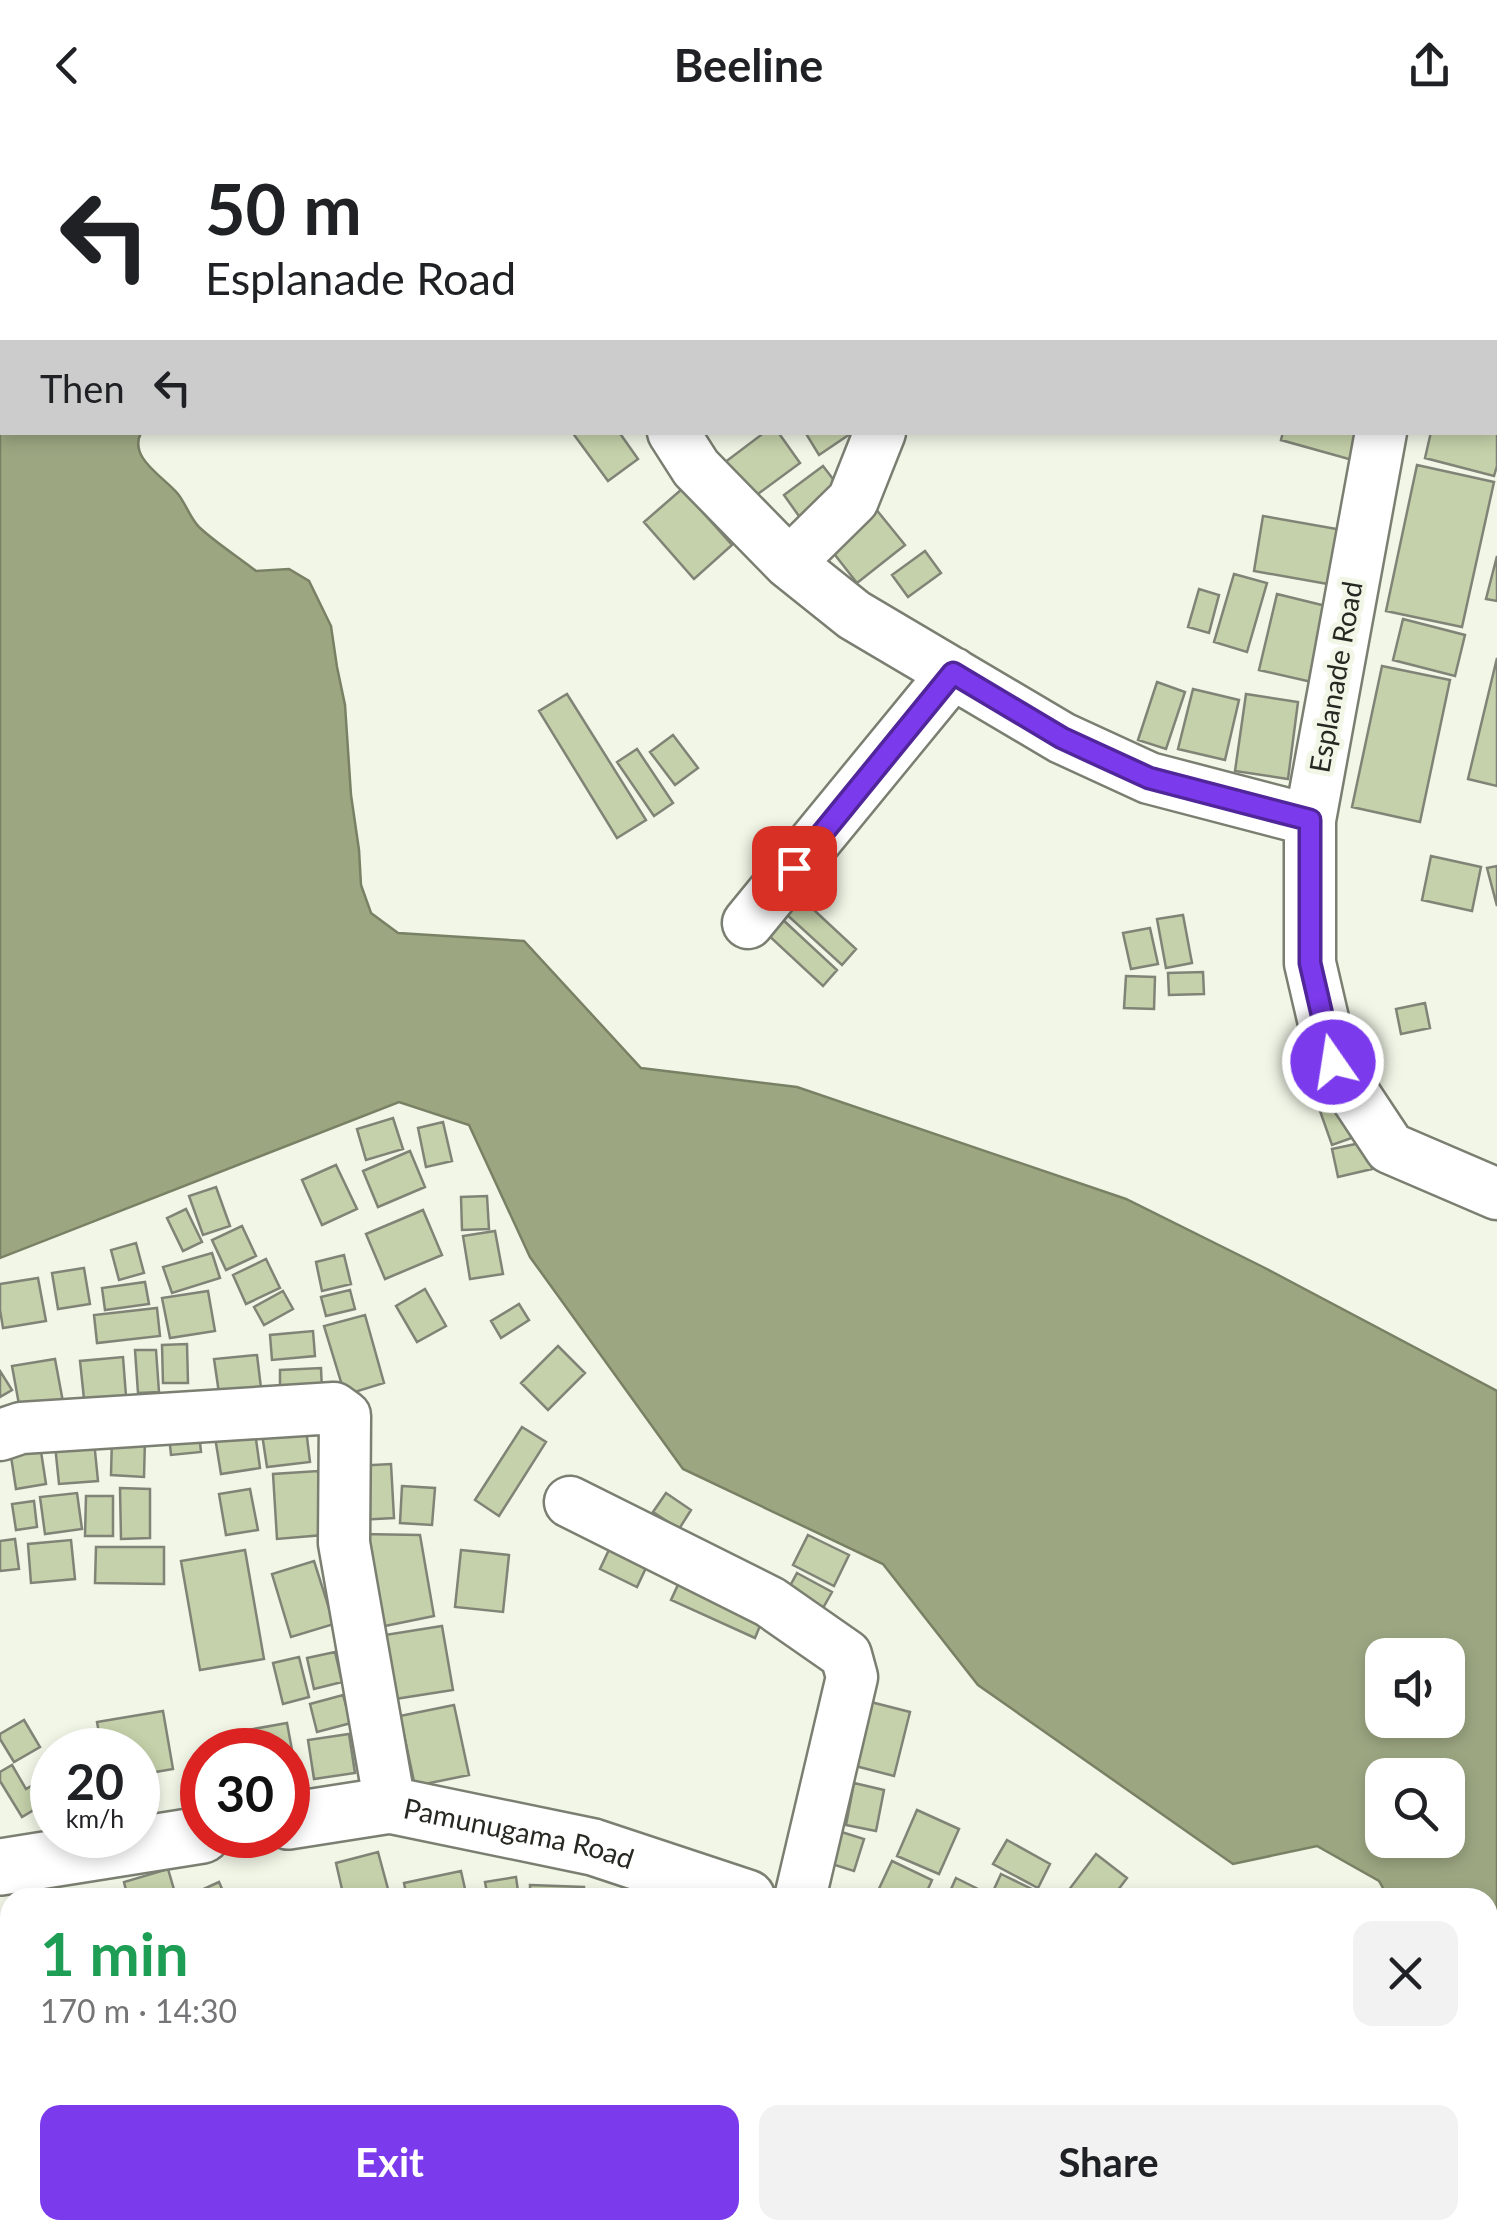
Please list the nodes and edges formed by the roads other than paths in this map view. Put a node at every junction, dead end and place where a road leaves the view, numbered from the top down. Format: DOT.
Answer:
graph roads {
  1 [pos="674,435"];
  2 [pos="879,435"];
  3 [pos="1380,435"];
  4 [pos="789,563"];
  5 [pos="953,673"];
  6 [pos="1310,820"];
  7 [pos="748,923"];
  8 [pos="1497,1194"];
  9 [pos="0,1435"];
  10 [pos="570,1502"];
  11 [pos="390,1805"];
  12 [pos="310,1818"];
  13 [pos="180,1838"];
  14 [pos="0,1867"];
  15 [pos="717,1888"];
  16 [pos="802,1888"];
  1 -- 4 [label="street"];
  2 -- 4 [label="street"];
  3 -- 6 [label="street, Esplanade Road"];
  4 -- 5 [label="street"];
  5 -- 6 [label="street"];
  5 -- 7 [label="street"];
  6 -- 8 [label="street, Esplanade Road"];
  9 -- 11 [label="street"];
  10 -- 16 [label="street"];
  11 -- 12 [label="main road, Pamunugama Road"];
  11 -- 15 [label="main road, Pamunugama Road"];
  13 -- 14 [label="main road"];
}
